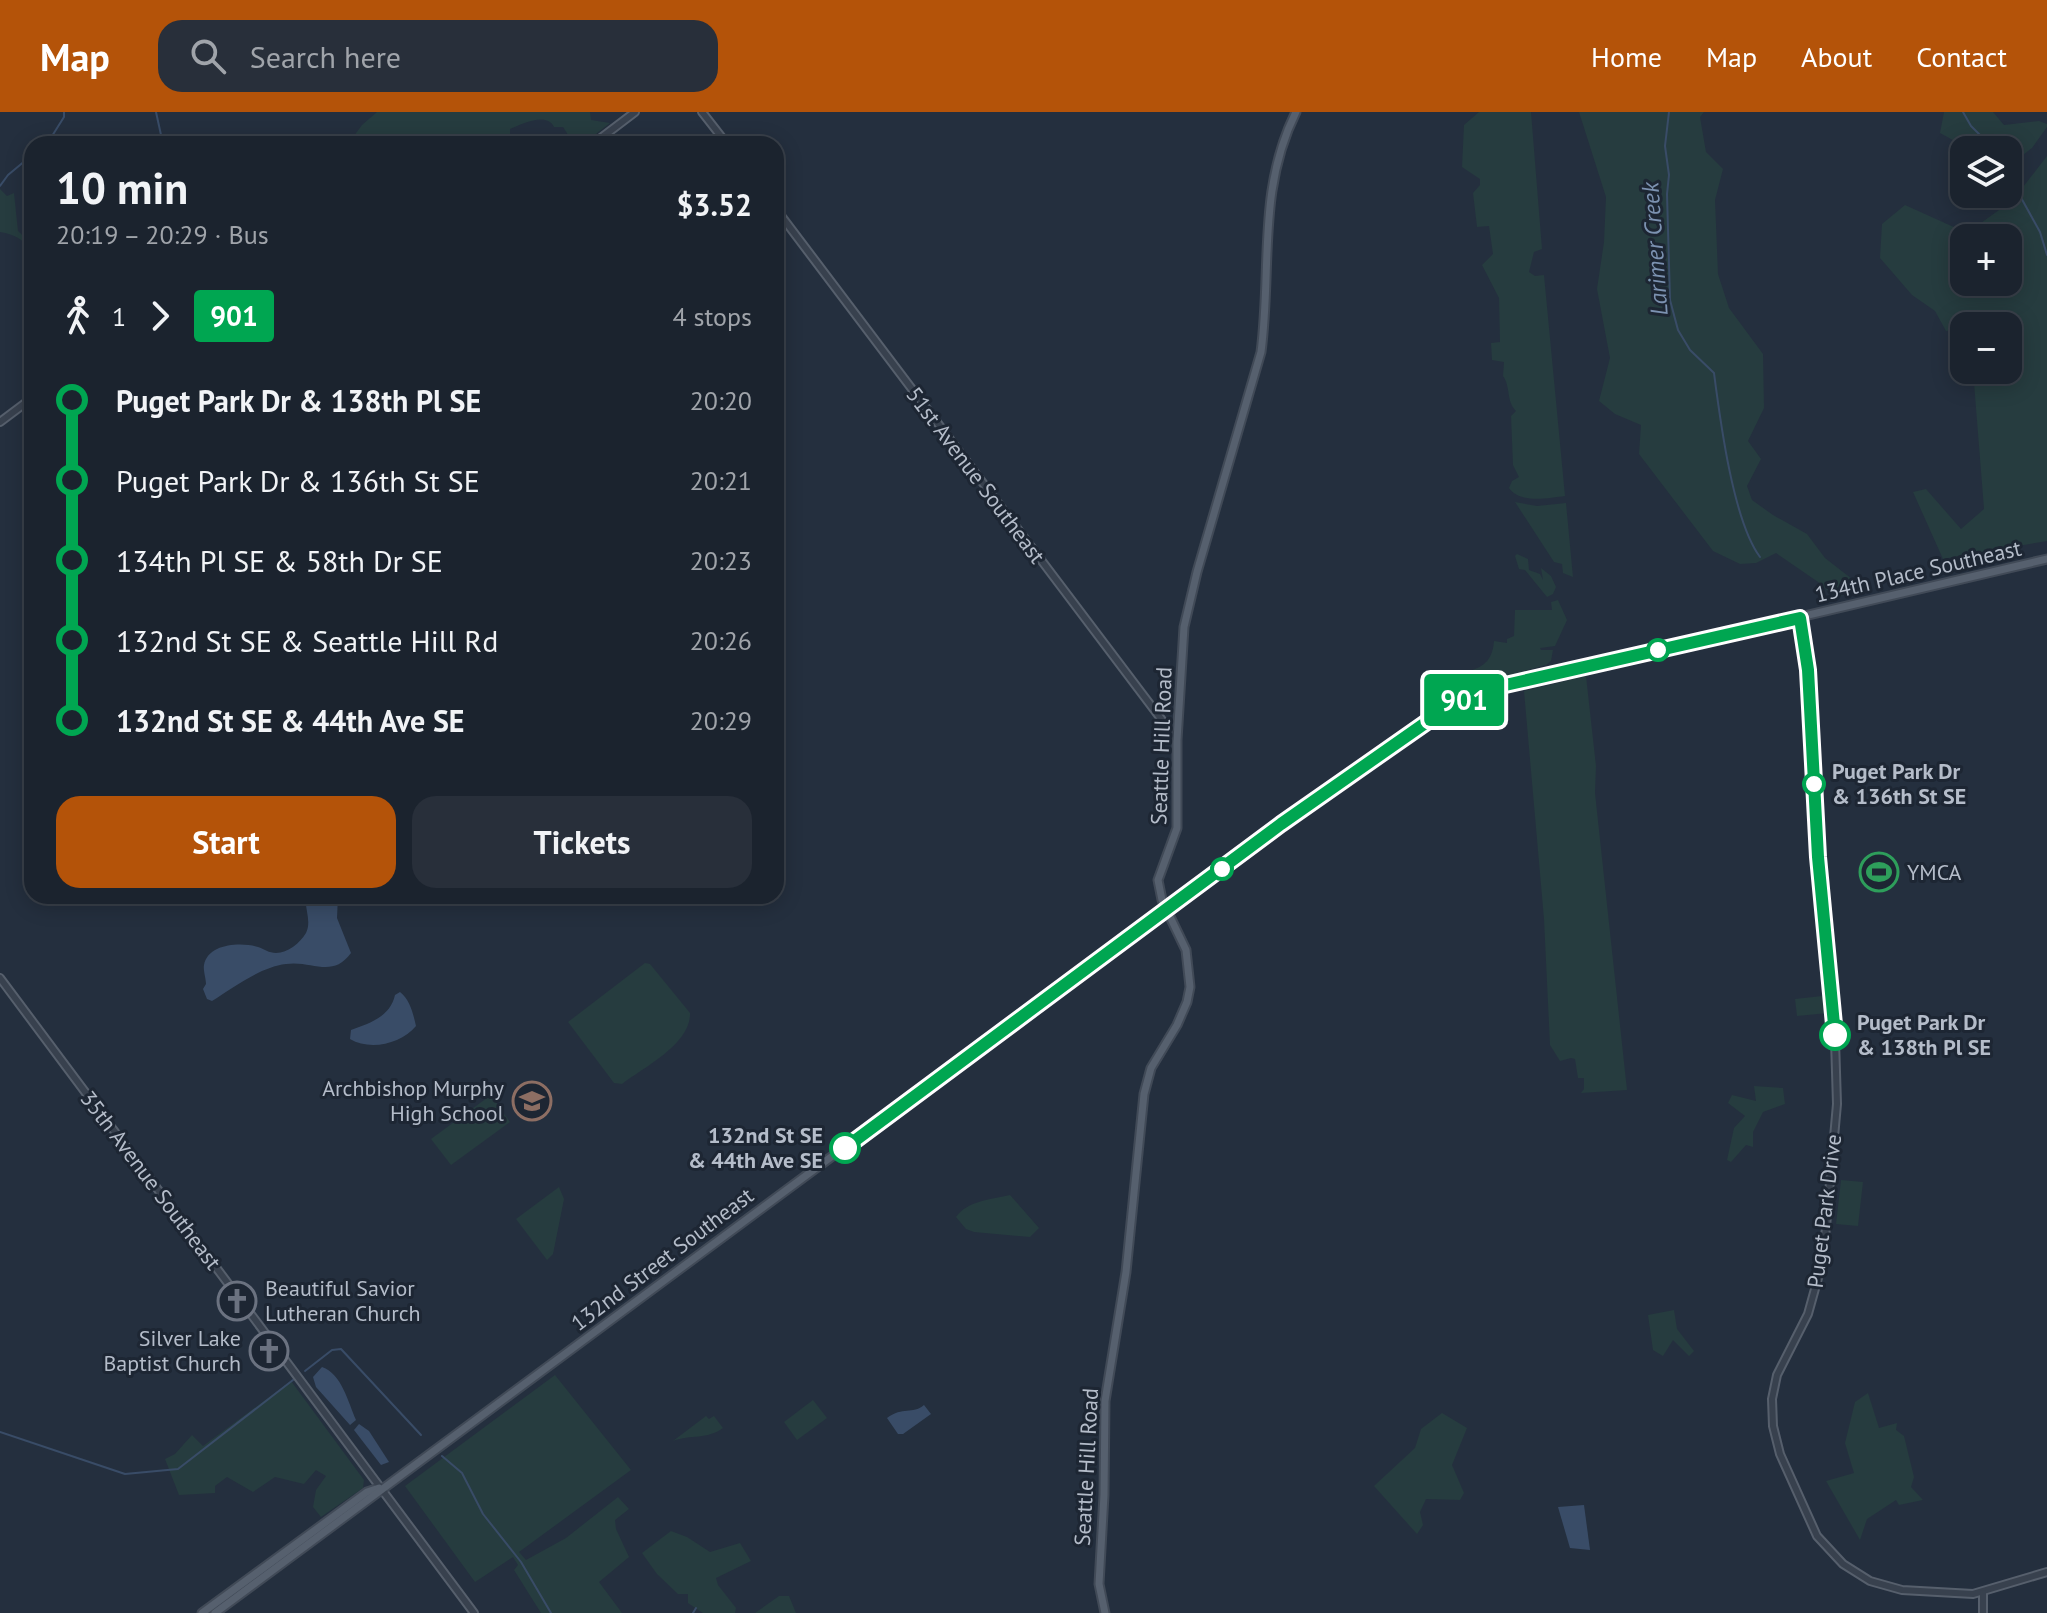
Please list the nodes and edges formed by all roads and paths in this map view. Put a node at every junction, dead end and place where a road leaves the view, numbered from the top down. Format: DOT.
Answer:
graph roads {
  1 [pos="635,112"];
  2 [pos="702,112"];
  3 [pos="1296,112"];
  4 [pos="604,136"];
  5 [pos="721,136"];
  6 [pos="784,220"];
  7 [pos="24,404"];
  8 [pos="0,422"];
  9 [pos="2047,559"];
  10 [pos="1800,618"];
  11 [pos="1471,696"];
  12 [pos="1177,740"];
  13 [pos="1166,910"];
  14 [pos="0,978"];
  15 [pos="381,1487"];
  16 [pos="271,1567"];
  17 [pos="2047,1572"];
  18 [pos="1983,1593"];
  19 [pos="221,1599"];
  20 [pos="202,1613"];
  21 [pos="208,1613"];
  22 [pos="215,1613"];
  23 [pos="474,1613"];
  24 [pos="1105,1613"];
  25 [pos="1983,1613"];
  1 -- 4 [label="street"];
  2 -- 5 [label="street"];
  3 -- 12 [label="main road, Seattle Hill Road"];
  6 -- 12 [label="street, 51st Avenue Southeast"];
  7 -- 8 [label="street"];
  9 -- 10 [label="main road, 134th Place Southeast"];
  10 -- 11 [label="main road, 134th Place Southeast"];
  10 -- 18 [label="street, Puget Park Drive"];
  11 -- 13 [label="main road, 132nd Street Southeast"];
  12 -- 13 [label="main road, Seattle Hill Road"];
  13 -- 15 [label="main road, 132nd Street Southeast"];
  13 -- 24 [label="main road, Seattle Hill Road"];
  14 -- 15 [label="street, 35th Avenue Southeast"];
  15 -- 16 [label="main road, 132nd Street Southeast"];
  15 -- 16 [label="main road, 132nd Street Southeast"];
  15 -- 23 [label="street, 35th Avenue Southeast"];
  16 -- 19 [label="main road, 132nd Street Southeast"];
  16 -- 22 [label="main road, 132nd Street Southeast"];
  17 -- 18 [label="street, Puget Park Drive"];
  18 -- 25 [label="street"];
  19 -- 20 [label="main road, 132nd Street Southeast"];
  19 -- 21 [label="main road"];
}
